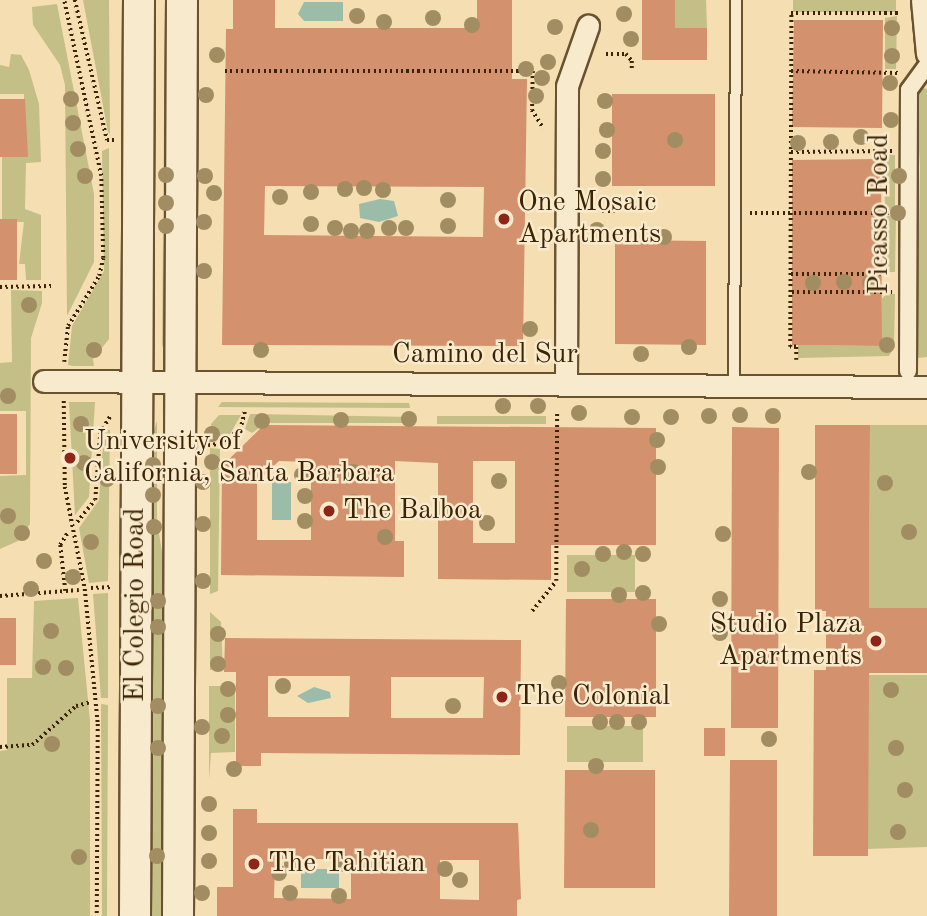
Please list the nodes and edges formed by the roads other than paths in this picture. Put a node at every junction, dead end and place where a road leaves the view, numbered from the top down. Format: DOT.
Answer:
graph roads {
  1 [pos="139,0"];
  2 [pos="182,0"];
  3 [pos="736,0"];
  4 [pos="922,0"];
  5 [pos="588,26"];
  6 [pos="927,54"];
  7 [pos="927,65"];
  8 [pos="908,371"];
  9 [pos="44,381"];
  10 [pos="137,382"];
  11 [pos="180,382"];
  12 [pos="566,383"];
  13 [pos="734,384"];
  14 [pos="927,387"];
  15 [pos="135,916"];
  16 [pos="178,916"];
  1 -- 10 [label="main road, El Colegio Road"];
  2 -- 11 [label="main road, El Colegio Road"];
  3 -- 13 [label="lane"];
  4 -- 6 [label="street"];
  5 -- 12 [label="street"];
  7 -- 8 [label="street, Picasso Road"];
  9 -- 10 [label="street, Camino del Sur"];
  10 -- 11 [label="street, Camino del Sur"];
  10 -- 15 [label="main road, El Colegio Road"];
  11 -- 12 [label="street, Camino del Sur"];
  11 -- 16 [label="main road, El Colegio Road"];
  12 -- 13 [label="street, Camino del Sur"];
  13 -- 14 [label="street, Camino del Sur"];
}
